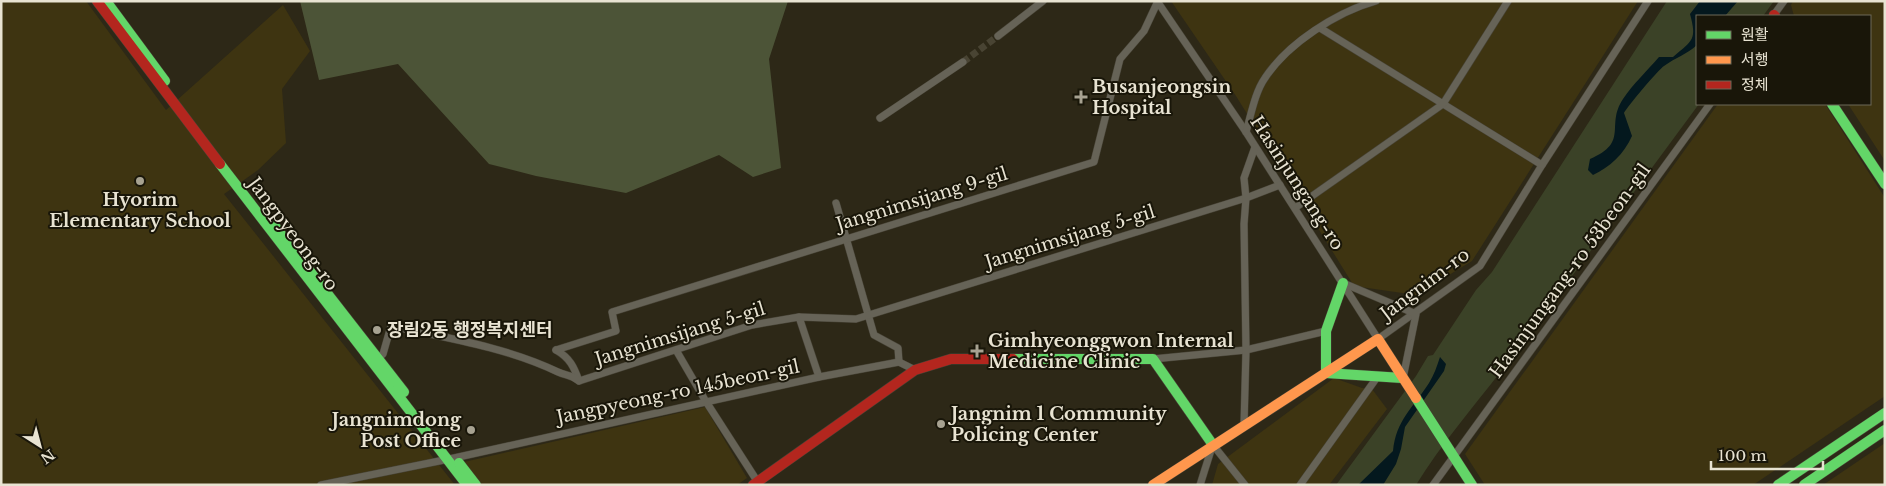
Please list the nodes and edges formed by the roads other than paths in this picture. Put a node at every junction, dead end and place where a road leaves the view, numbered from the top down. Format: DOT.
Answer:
graph roads {
  1 [pos="99,1"];
  2 [pos="1044,1"];
  3 [pos="1376,1"];
  4 [pos="1508,1"];
  5 [pos="1648,1"];
  6 [pos="1784,1"];
  7 [pos="1158,2"];
  8 [pos="1775,15"];
  9 [pos="1320,28"];
  10 [pos="998,36"];
  11 [pos="963,62"];
  12 [pos="1443,104"];
  13 [pos="1709,105"];
  14 [pos="1833,105"];
  15 [pos="880,118"];
  16 [pos="1246,132"];
  17 [pos="1255,147"];
  18 [pos="1542,165"];
  19 [pos="1885,184"];
  20 [pos="1280,185"];
  21 [pos="1246,198"];
  22 [pos="836,203"];
  23 [pos="1295,208"];
  24 [pos="847,238"];
  25 [pos="1342,283"];
  26 [pos="870,314"];
  27 [pos="1416,314"];
  28 [pos="799,317"];
  29 [pos="1326,332"];
  30 [pos="1378,339"];
  31 [pos="676,350"];
  32 [pos="1246,350"];
  33 [pos="1153,359"];
  34 [pos="374,360"];
  35 [pos="899,362"];
  36 [pos="914,370"];
  37 [pos="1326,373"];
  38 [pos="819,376"];
  39 [pos="1378,376"];
  40 [pos="579,381"];
  41 [pos="1404,381"];
  42 [pos="705,400"];
  43 [pos="1885,413"];
  44 [pos="1244,425"];
  45 [pos="1885,430"];
  46 [pos="1213,445"];
  47 [pos="1453,454"];
  48 [pos="451,458"];
  49 [pos="757,484"];
  50 [pos="321,485"];
  51 [pos="467,485"];
  52 [pos="476,485"];
  53 [pos="1154,485"];
  54 [pos="1200,485"];
  55 [pos="1245,485"];
  56 [pos="1300,485"];
  57 [pos="1433,485"];
  58 [pos="1464,485"];
  59 [pos="1472,485"];
  60 [pos="1778,485"];
  61 [pos="1804,485"];
  1 -- 34 [label="main road, Jangpyeong-ro"];
  2 -- 10 [label="street"];
  3 -- 9 [label="street"];
  4 -- 12 [label="street"];
  5 -- 18 [label="street, Jangnim-ro"];
  6 -- 8 [label="street"];
  7 -- 16 [label="street, Hasinjungang-ro"];
  7 -- 24 [label="street, Jangnimsijang 9-gil"];
  9 -- 12 [label="street"];
  9 -- 16 [label="street"];
  11 -- 15 [label="street"];
  12 -- 18 [label="street"];
  12 -- 23 [label="street"];
  13 -- 47 [label="street, Hasinjungang-ro 53beon-gil"];
  14 -- 19 [label="main road"];
  16 -- 17 [label="street, Hasinjungang-ro"];
  17 -- 20 [label="street, Hasinjungang-ro"];
  17 -- 21 [label="street"];
  18 -- 27 [label="street, Jangnim-ro"];
  20 -- 21 [label="street, Jangnimsijang 5-gil"];
  20 -- 23 [label="street, Hasinjungang-ro"];
  21 -- 26 [label="street, Jangnimsijang 5-gil"];
  21 -- 32 [label="street"];
  22 -- 24 [label="street"];
  23 -- 25 [label="street, Hasinjungang-ro"];
  24 -- 26 [label="street"];
  24 -- 40 [label="street, Jangnimsijang 9-gil"];
  25 -- 27 [label="street"];
  25 -- 29 [label="main road"];
  25 -- 30 [label="street, Hasinjungang-ro"];
  26 -- 28 [label="street, Jangnimsijang 5-gil"];
  26 -- 35 [label="street"];
  27 -- 30 [label="street, Jangnim-ro"];
  27 -- 41 [label="street"];
  28 -- 31 [label="street, Jangnimsijang 5-gil"];
  28 -- 38 [label="street"];
  29 -- 32 [label="street"];
  29 -- 37 [label="main road"];
  30 -- 37 [label="main road, Jangnim-ro"];
  30 -- 41 [label="main road, Hasinjungang-ro"];
  31 -- 40 [label="street, Jangnimsijang 5-gil"];
  31 -- 42 [label="street"];
  32 -- 33 [label="street"];
  32 -- 44 [label="street"];
  33 -- 36 [label="main road"];
  33 -- 46 [label="main road"];
  34 -- 40 [label="street, Jangnimsijang 5-gil"];
  34 -- 48 [label="main road, Jangpyeong-ro"];
  35 -- 36 [label="street"];
  35 -- 38 [label="street, Jangpyeong-ro 145beon-gil"];
  36 -- 49 [label="main road"];
  37 -- 39 [label="main road"];
  37 -- 44 [label="main road, Jangnim-ro"];
  38 -- 42 [label="street, Jangpyeong-ro 145beon-gil"];
  39 -- 41 [label="main road"];
  39 -- 56 [label="street"];
  41 -- 47 [label="main road, Hasinjungang-ro"];
  42 -- 48 [label="street, Jangpyeong-ro 145beon-gil"];
  42 -- 49 [label="street"];
  43 -- 60 [label="main road"];
  44 -- 46 [label="main road, Jangnim-ro"];
  45 -- 61 [label="main road"];
  46 -- 53 [label="main road, Jangnim-ro"];
  46 -- 54 [label="street"];
  46 -- 55 [label="street"];
  47 -- 57 [label="street, Hasinjungang-ro 53beon-gil"];
  47 -- 58 [label="main road"];
  47 -- 59 [label="main road"];
  48 -- 50 [label="street, Jangpyeong-ro 145beon-gil"];
  48 -- 51 [label="main road, Jangpyeong-ro"];
  48 -- 52 [label="main road, Jangpyeong-ro"];
}
